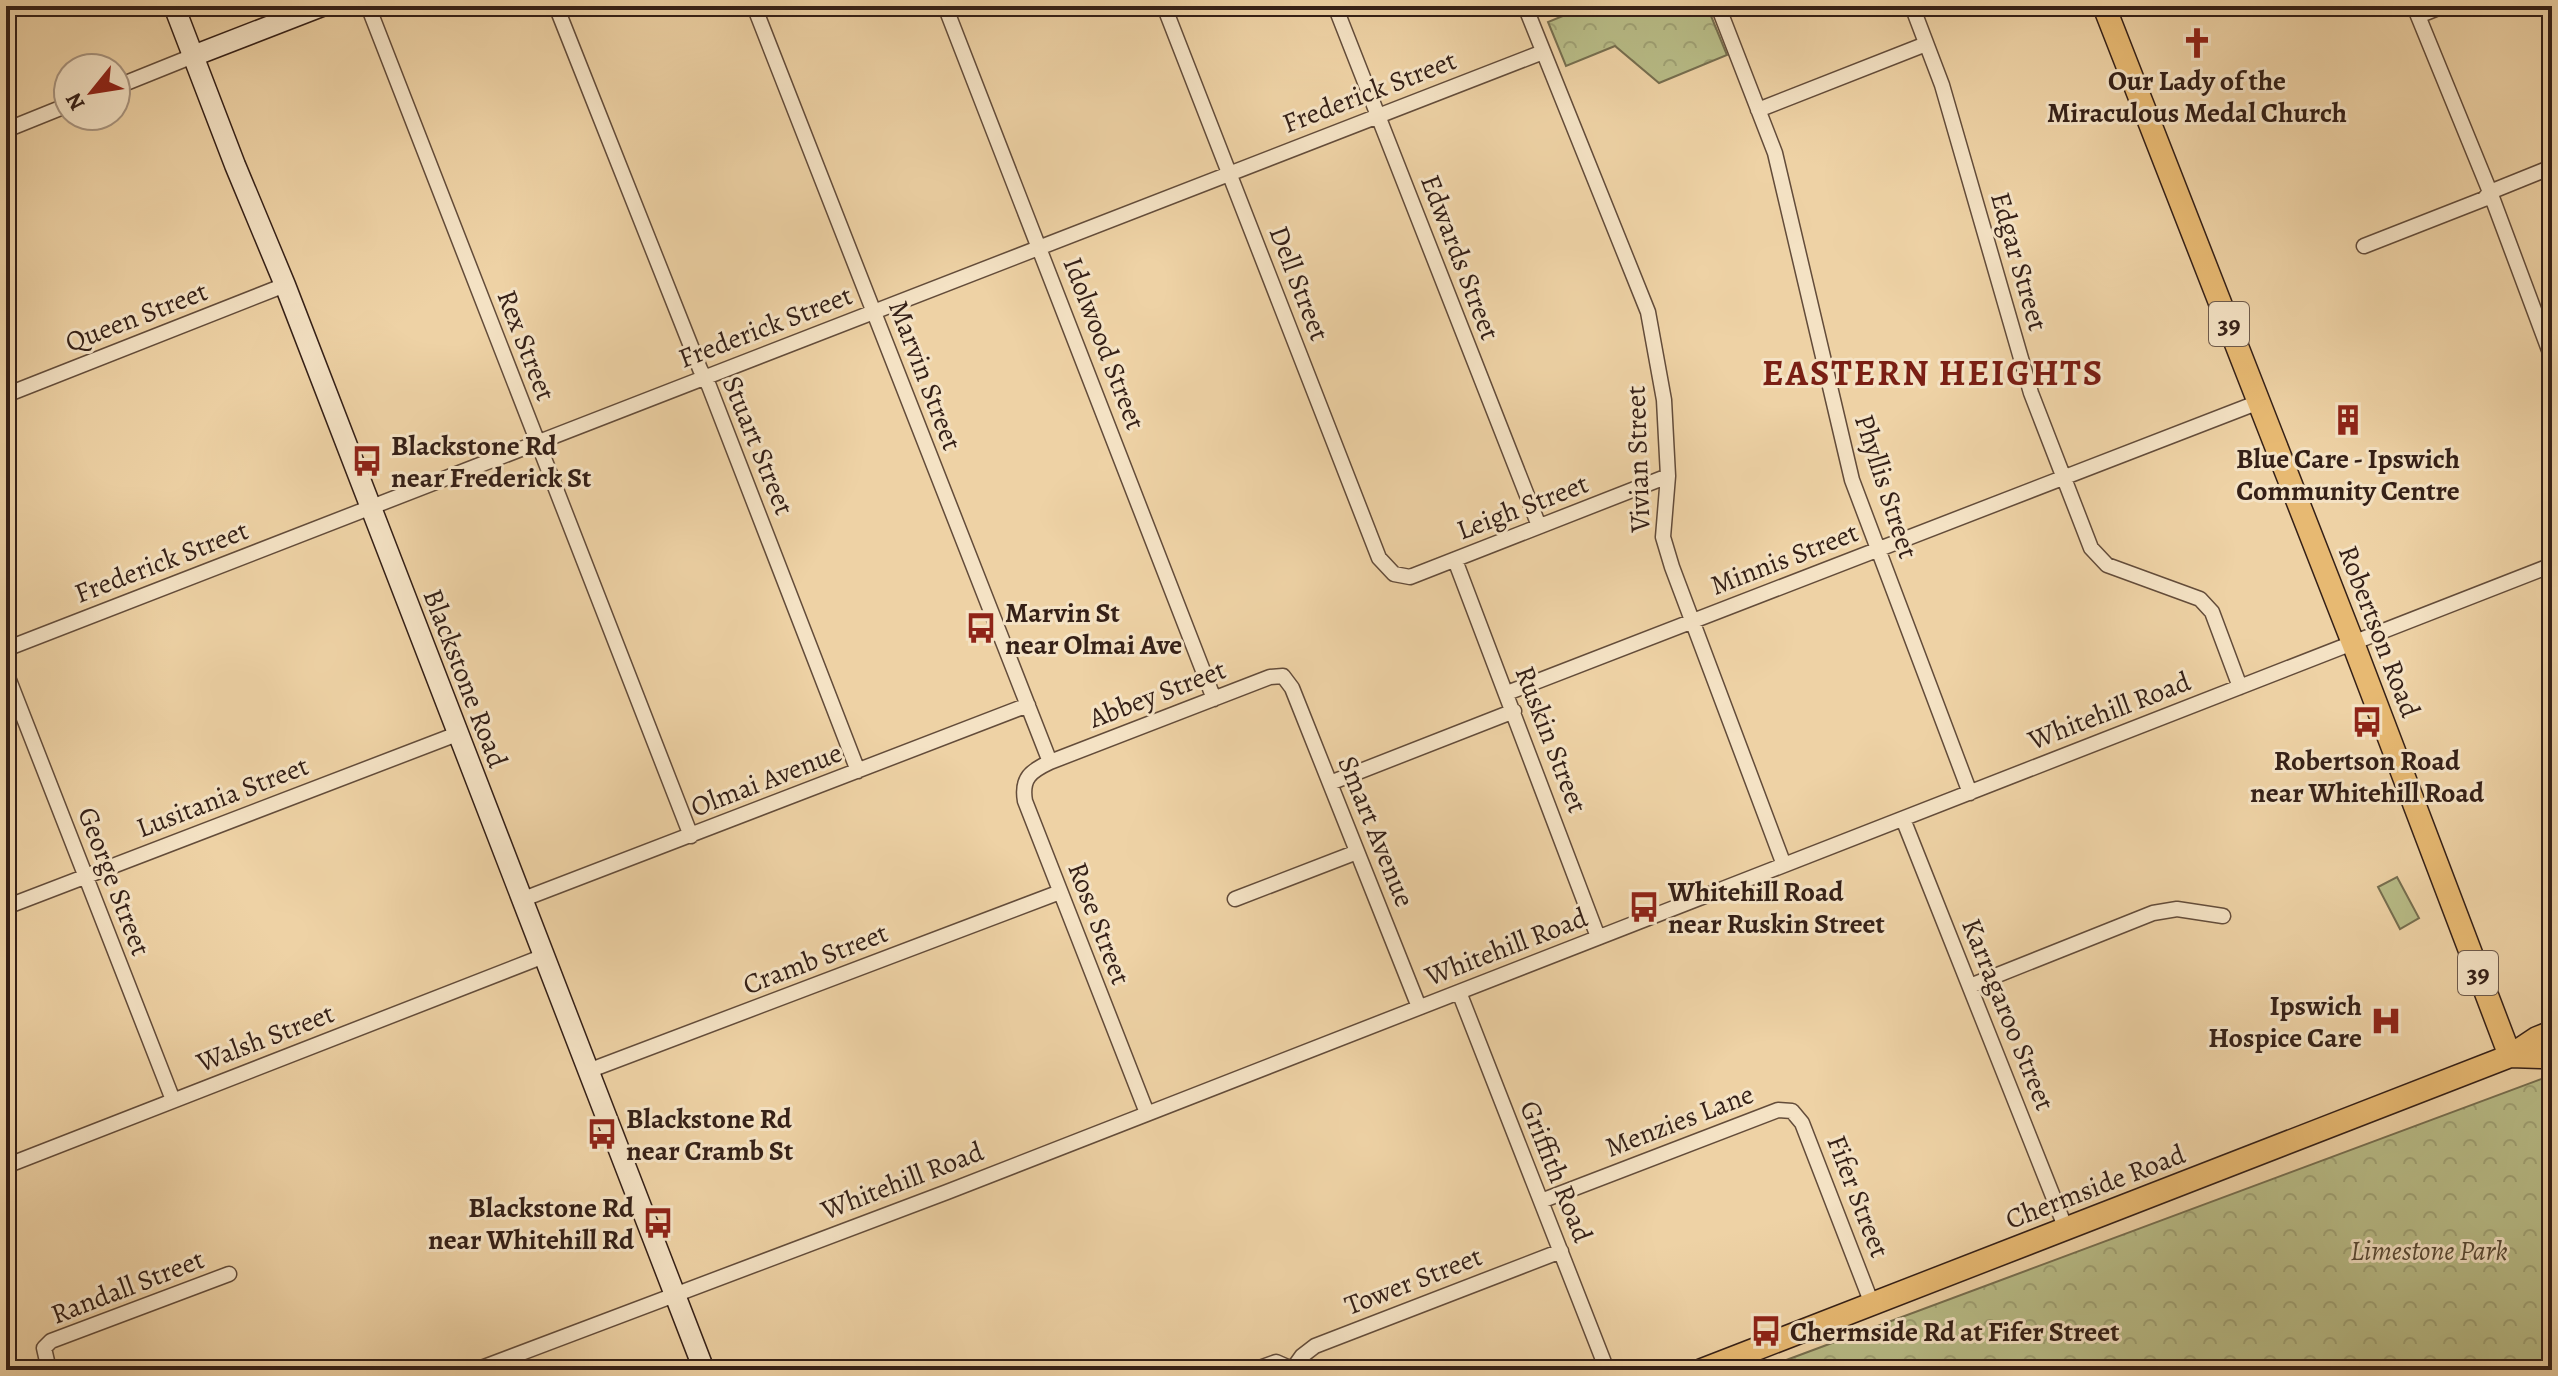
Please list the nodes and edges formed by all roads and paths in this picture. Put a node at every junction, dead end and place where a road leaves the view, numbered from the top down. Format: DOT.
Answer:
graph roads {
  1 [pos="174,6"];
  2 [pos="322,6"];
  3 [pos="368,6"];
  4 [pos="556,6"];
  5 [pos="754,6"];
  6 [pos="945,6"];
  7 [pos="1164,6"];
  8 [pos="1335,6"];
  9 [pos="1525,6"];
  10 [pos="1718,6"];
  11 [pos="1912,6"];
  12 [pos="2104,6"];
  13 [pos="2443,6"];
  14 [pos="2416,11"];
  15 [pos="1926,44"];
  16 [pos="1543,52"];
  17 [pos="193,56"];
  18 [pos="132,81"];
  19 [pos="1758,110"];
  20 [pos="52,111"];
  21 [pos="1378,115"];
  22 [pos="6,130"];
  23 [pos="2552,167"];
  24 [pos="1229,173"];
  25 [pos="2490,192"];
  26 [pos="2364,246"];
  27 [pos="1040,247"];
  28 [pos="285,285"];
  29 [pos="874,312"];
  30 [pos="2552,358"];
  31 [pos="704,377"];
  32 [pos="6,395"];
  33 [pos="2259,402"];
  34 [pos="538,444"];
  35 [pos="1668,476"];
  36 [pos="2065,477"];
  37 [pos="370,508"];
  38 [pos="1539,526"];
  39 [pos="1878,549"];
  40 [pos="1455,560"];
  41 [pos="2552,565"];
  42 [pos="1394,574"];
  43 [pos="1692,621"];
  44 [pos="2353,643"];
  45 [pos="6,649"];
  46 [pos="1283,676"];
  47 [pos="9,680"];
  48 [pos="2240,687"];
  49 [pos="1507,693"];
  50 [pos="1214,699"];
  51 [pos="1028,705"];
  52 [pos="1514,711"];
  53 [pos="457,734"];
  54 [pos="1050,762"];
  55 [pos="858,771"];
  56 [pos="1330,783"];
  57 [pos="1970,793"];
  58 [pos="1903,819"];
  59 [pos="691,836"];
  60 [pos="1357,852"];
  61 [pos="1784,865"];
  62 [pos="86,876"];
  63 [pos="1060,892"];
  64 [pos="1235,899"];
  65 [pos="521,900"];
  66 [pos="6,907"];
  67 [pos="2223,916"];
  68 [pos="1598,937"];
  69 [pos="544,956"];
  70 [pos="1970,986"];
  71 [pos="1459,992"];
  72 [pos="1419,1007"];
  73 [pos="2552,1032"];
  74 [pos="2552,1054"];
  75 [pos="2510,1056"];
  76 [pos="588,1071"];
  77 [pos="173,1100"];
  78 [pos="1792,1111"];
  79 [pos="1147,1113"];
  80 [pos="6,1166"];
  81 [pos="1541,1201"];
  82 [pos="2066,1229"];
  83 [pos="1561,1251"];
  84 [pos="229,1274"];
  85 [pos="675,1294"];
  86 [pos="1872,1304"];
  87 [pos="1292,1369"];
  88 [pos="49,1370"];
  89 [pos="476,1370"];
  90 [pos="704,1370"];
  91 [pos="1254,1370"];
  92 [pos="1607,1370"];
  93 [pos="1702,1370"];
  1 -- 17 [label="main road, Blackstone Road"];
  2 -- 17 [label="main road"];
  3 -- 34 [label="street, Rex Street"];
  4 -- 31 [label="street, Stuart Street"];
  5 -- 29 [label="street, Marvin Street"];
  6 -- 27 [label="street, Idolwood Street"];
  7 -- 24 [label="street, Dell Street"];
  8 -- 21 [label="street, Edwards Street"];
  9 -- 16 [label="street, Vivian Street"];
  10 -- 19 [label="street, Phyllis Street"];
  11 -- 15 [label="street, Edgar Street"];
  12 -- 33 [label="main road, Robertson Road / 39"];
  13 -- 14 [label="street"];
  14 -- 25 [label="street"];
  15 -- 19 [label="street"];
  15 -- 36 [label="street, Edgar Street"];
  16 -- 21 [label="street, Frederick Street"];
  16 -- 35 [label="street, Vivian Street"];
  17 -- 18 [label="street"];
  17 -- 28 [label="main road, Blackstone Road"];
  19 -- 39 [label="street, Phyllis Street"];
  20 -- 22 [label="street"];
  21 -- 24 [label="street, Frederick Street"];
  21 -- 38 [label="street, Edwards Street"];
  23 -- 25 [label="street"];
  24 -- 27 [label="street, Frederick Street"];
  24 -- 42 [label="street, Dell Street"];
  25 -- 26 [label="street"];
  25 -- 30 [label="street"];
  27 -- 29 [label="street, Frederick Street"];
  27 -- 50 [label="street, Idolwood Street"];
  28 -- 32 [label="street, Queen Street"];
  28 -- 37 [label="main road, Blackstone Road"];
  29 -- 31 [label="street, Frederick Street"];
  29 -- 51 [label="street, Marvin Street"];
  31 -- 34 [label="street, Frederick Street"];
  31 -- 55 [label="street, Stuart Street"];
  33 -- 36 [label="street, Minnis Street"];
  33 -- 44 [label="main road, Robertson Road / 39"];
  34 -- 37 [label="street, Frederick Street"];
  34 -- 59 [label="street, Rex Street"];
  35 -- 38 [label="street, Leigh Street"];
  35 -- 43 [label="street, Vivian Street"];
  36 -- 39 [label="street, Minnis Street"];
  36 -- 48 [label="street, Edgar Street"];
  37 -- 45 [label="street, Frederick Street"];
  37 -- 53 [label="main road, Blackstone Road"];
  38 -- 40 [label="street, Leigh Street"];
  39 -- 43 [label="street, Minnis Street"];
  39 -- 57 [label="street, Phyllis Street"];
  40 -- 42 [label="street, Leigh Street"];
  40 -- 49 [label="street, Ruskin Street"];
  41 -- 44 [label="street, Whitehill Road"];
  43 -- 49 [label="street, Minnis Street"];
  43 -- 61 [label="street, Vivian Street"];
  44 -- 48 [label="street, Whitehill Road"];
  44 -- 75 [label="main road, Robertson Road / 39"];
  46 -- 50 [label="street, Abbey Street"];
  46 -- 56 [label="street, Smart Avenue"];
  47 -- 62 [label="street, George Street"];
  48 -- 57 [label="street, Whitehill Road"];
  49 -- 52 [label="street, Ruskin Street"];
  50 -- 54 [label="street, Abbey Street"];
  51 -- 54 [label="street, Marvin Street"];
  51 -- 55 [label="street, Olmai Avenue"];
  52 -- 56 [label="street"];
  52 -- 68 [label="street, Ruskin Street"];
  53 -- 62 [label="street, Lusitania Street"];
  53 -- 65 [label="main road, Blackstone Road"];
  54 -- 63 [label="street, Rose Street"];
  55 -- 59 [label="street, Olmai Avenue"];
  56 -- 60 [label="street, Smart Avenue"];
  57 -- 58 [label="street, Whitehill Road"];
  58 -- 61 [label="street, Whitehill Road"];
  58 -- 70 [label="street, Karragaroo Street"];
  59 -- 65 [label="street, Olmai Avenue"];
  60 -- 64 [label="street"];
  60 -- 72 [label="street, Smart Avenue"];
  61 -- 68 [label="street, Whitehill Road"];
  62 -- 66 [label="street, Lusitania Street"];
  62 -- 77 [label="street, George Street"];
  63 -- 76 [label="street, Cramb Street"];
  63 -- 79 [label="street, Rose Street"];
  65 -- 69 [label="main road, Blackstone Road"];
  67 -- 70 [label="street"];
  68 -- 71 [label="street, Whitehill Road"];
  69 -- 76 [label="main road, Blackstone Road"];
  69 -- 77 [label="street, Walsh Street"];
  70 -- 82 [label="street, Karragaroo Street"];
  71 -- 72 [label="street, Whitehill Road"];
  71 -- 81 [label="street, Griffith Road"];
  72 -- 79 [label="street, Whitehill Road"];
  73 -- 75 [label="main road, Chermside Road"];
  74 -- 75 [label="main road, Chermside Road"];
  75 -- 82 [label="main road, Chermside Road"];
  76 -- 85 [label="main road, Blackstone Road"];
  77 -- 80 [label="street, Walsh Street"];
  78 -- 81 [label="street, Menzies Lane"];
  78 -- 86 [label="street, Fifer Street"];
  79 -- 85 [label="street, Whitehill Road"];
  81 -- 83 [label="street, Griffith Road"];
  82 -- 86 [label="main road, Chermside Road"];
  83 -- 87 [label="street, Tower Street"];
  83 -- 92 [label="street, Griffith Road"];
  84 -- 88 [label="street, Randall Street"];
  85 -- 89 [label="street, Whitehill Road"];
  85 -- 90 [label="main road, Blackstone Road"];
  86 -- 93 [label="main road, Chermside Road"];
  87 -- 91 [label="street, Tower Street"];
}
